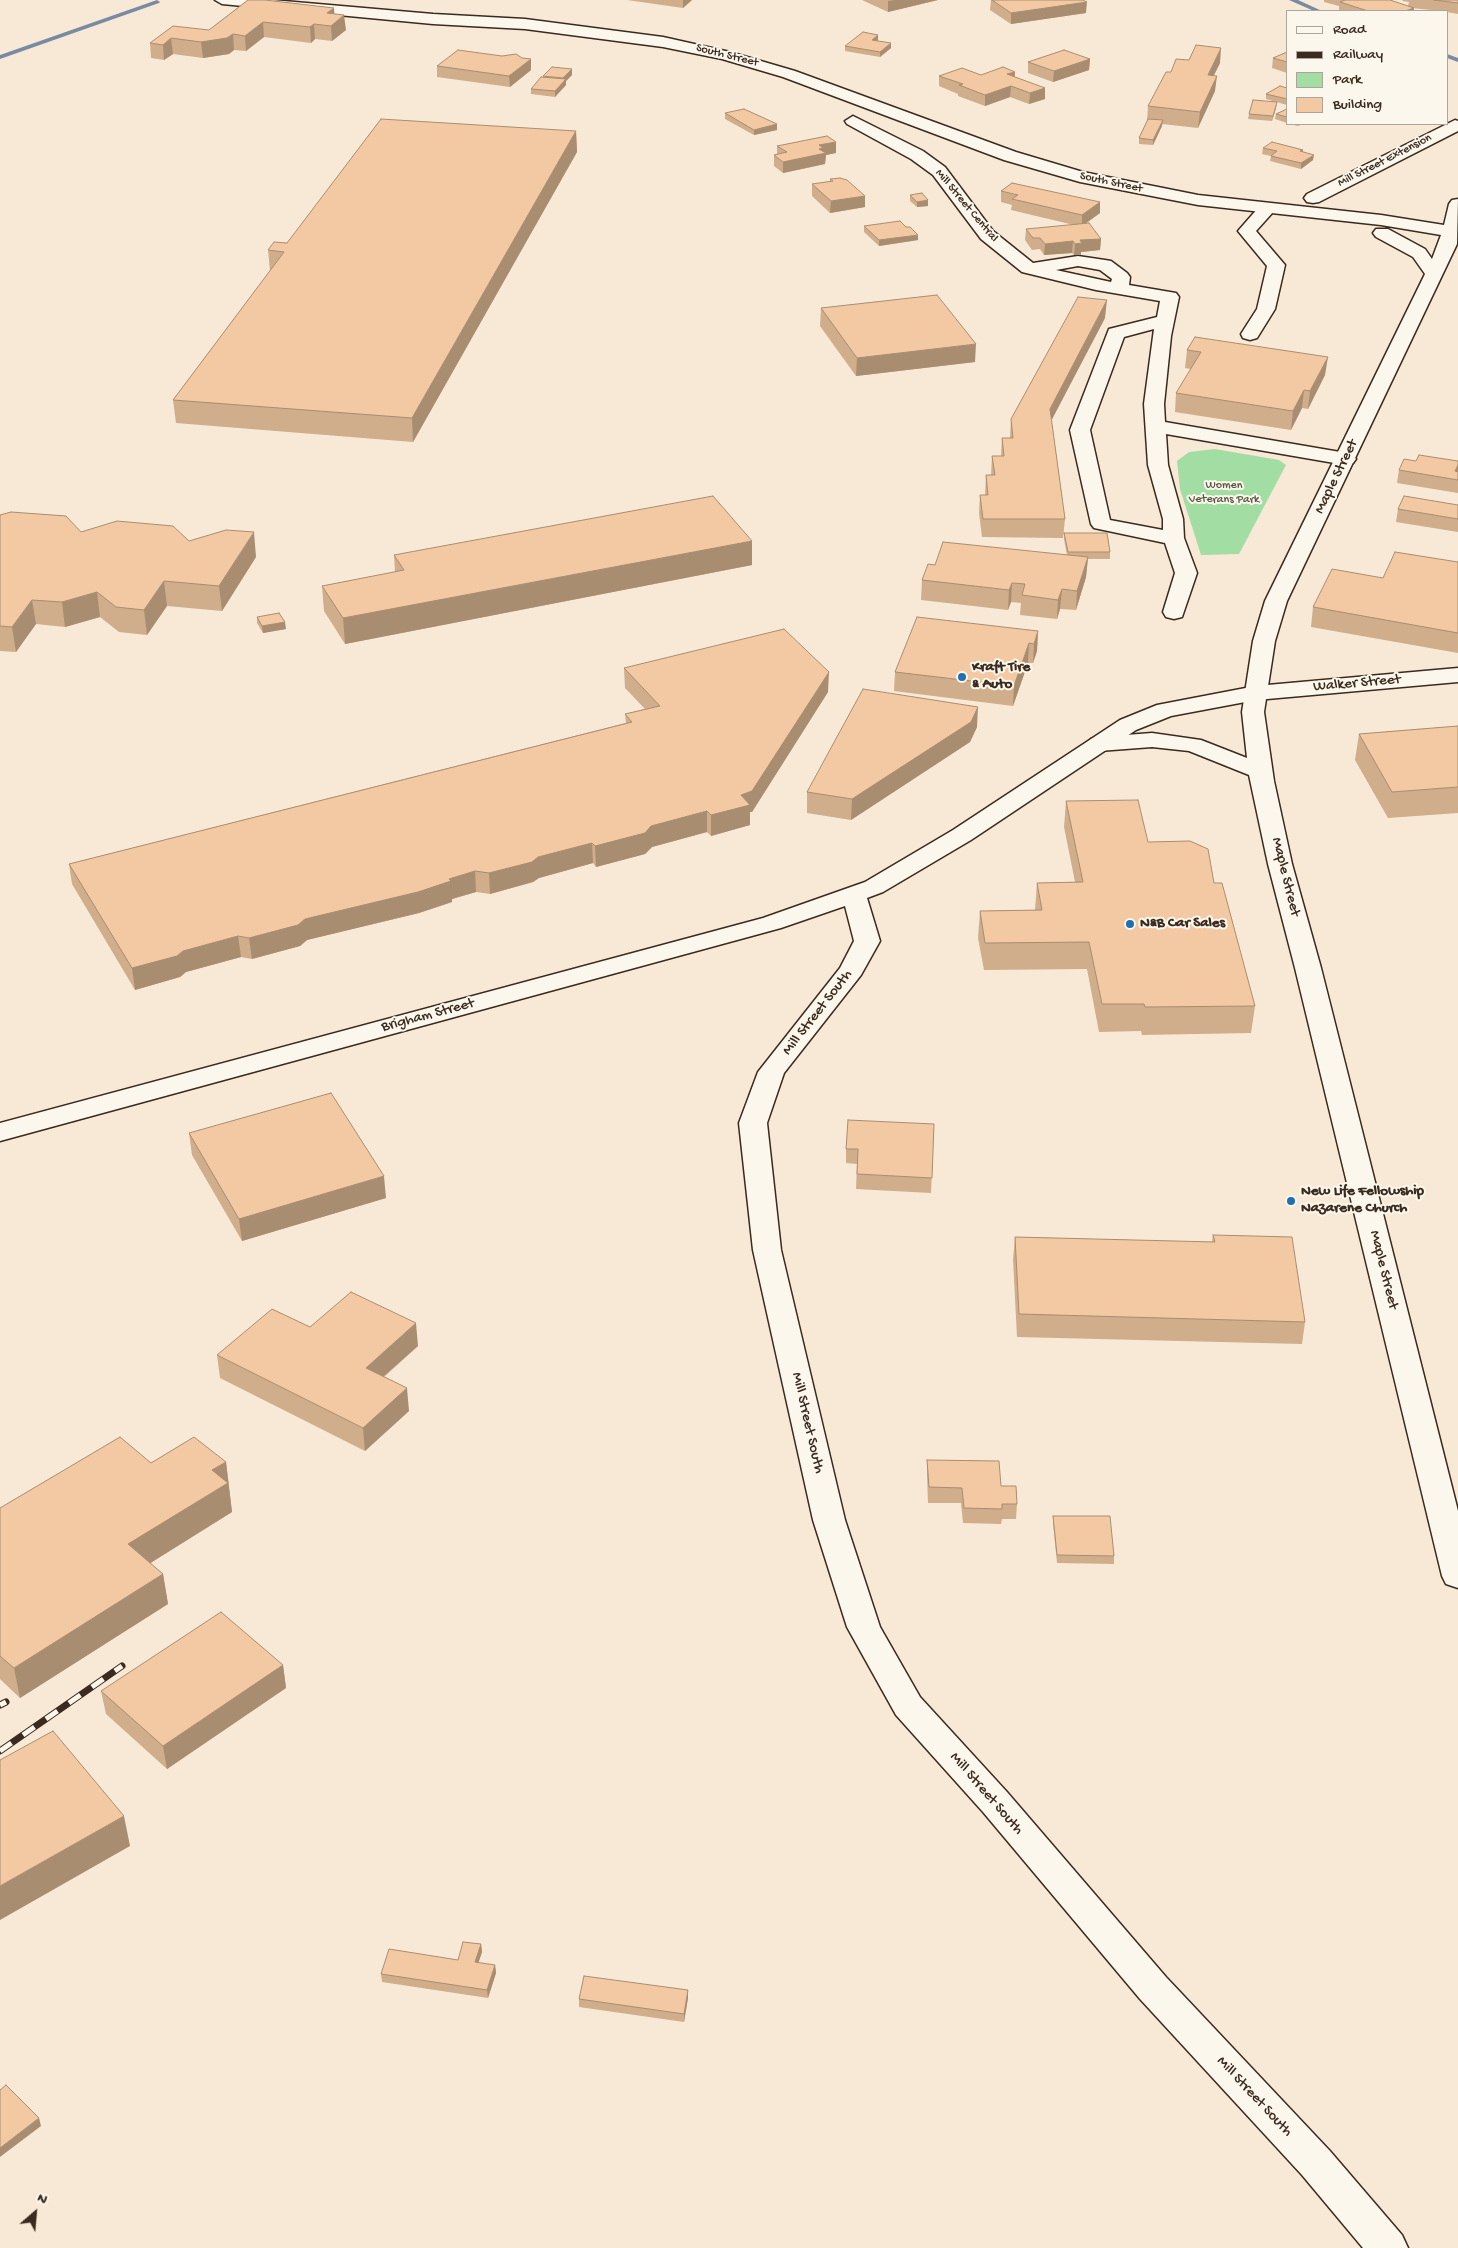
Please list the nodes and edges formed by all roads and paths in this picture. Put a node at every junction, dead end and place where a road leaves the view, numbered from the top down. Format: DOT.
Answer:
graph roads {
  1 [pos="222,0"];
  2 [pos="852,121"];
  3 [pos="1458,126"];
  4 [pos="1313,198"];
  5 [pos="1214,202"];
  6 [pos="1458,205"];
  7 [pos="1265,211"];
  8 [pos="1385,227"];
  9 [pos="1451,238"];
  10 [pos="1434,274"];
  11 [pos="1165,320"];
  12 [pos="1250,334"];
  13 [pos="1156,426"];
  14 [pos="1346,459"];
  15 [pos="1174,538"];
  16 [pos="1174,612"];
  17 [pos="1458,675"];
  18 [pos="1256,693"];
  19 [pos="1099,744"];
  20 [pos="1261,772"];
  21 [pos="854,894"];
  22 [pos="0,1132"];
  23 [pos="1458,1576"];
  24 [pos="1388,2248"];
  1 -- 5 [label="street, South Street"];
  2 -- 11 [label="street, Mill Street Central"];
  3 -- 4 [label="street, Mill Street Extension"];
  5 -- 7 [label="street, South Street"];
  5 -- 8 [label="street, South Street"];
  6 -- 8 [label="street, South Street"];
  6 -- 9 [label="street, Maple Street"];
  7 -- 8 [label="street, South Street"];
  7 -- 12 [label="street"];
  8 -- 9 [label="street, South Street"];
  8 -- 10 [label="street, South Street"];
  9 -- 10 [label="street, Maple Street"];
  10 -- 14 [label="street, Maple Street"];
  11 -- 13 [label="street"];
  11 -- 15 [label="street"];
  13 -- 14 [label="street"];
  13 -- 15 [label="street"];
  14 -- 18 [label="street, Maple Street"];
  15 -- 16 [label="street"];
  17 -- 18 [label="street, Walker Street"];
  18 -- 19 [label="street"];
  18 -- 20 [label="street, Maple Street"];
  19 -- 20 [label="street"];
  19 -- 21 [label="street"];
  20 -- 23 [label="street, Maple Street"];
  21 -- 22 [label="street, Brigham Street"];
  21 -- 24 [label="street, Mill Street South"];
}
